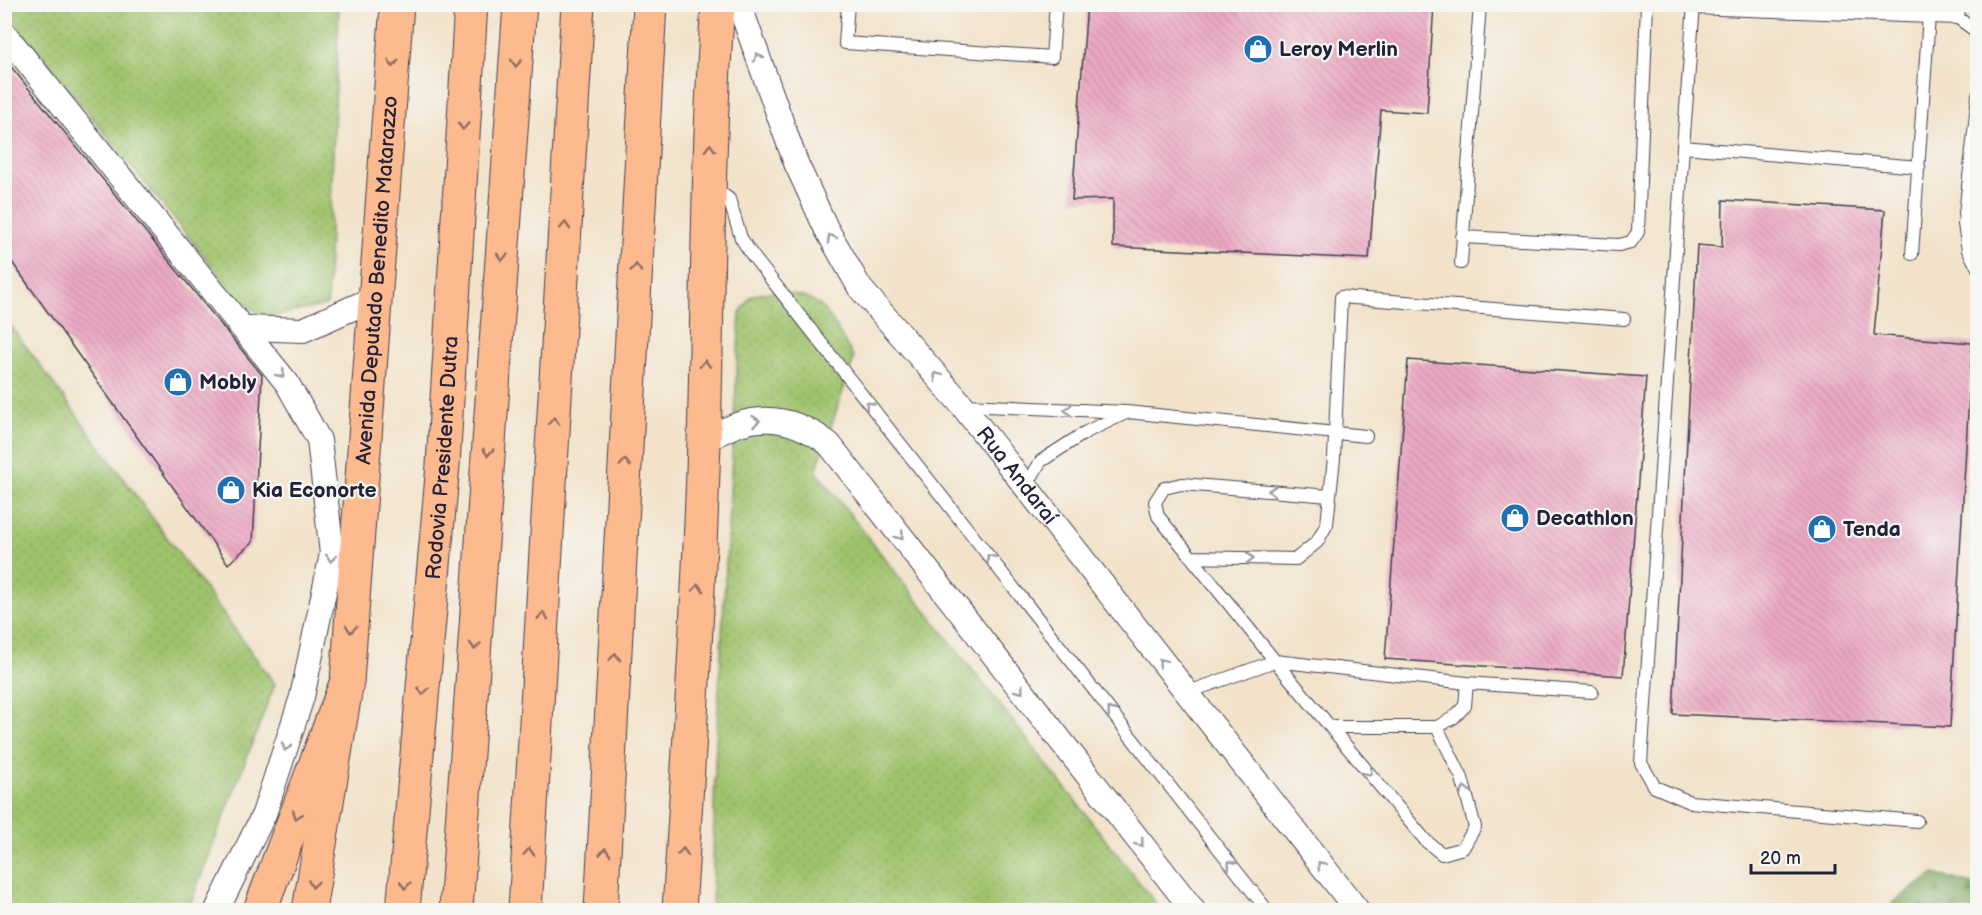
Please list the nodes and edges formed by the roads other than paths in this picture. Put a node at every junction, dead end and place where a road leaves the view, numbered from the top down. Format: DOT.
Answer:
graph roads {
  1 [pos="397,4"];
  2 [pos="471,4"];
  3 [pos="520,4"];
  4 [pos="578,4"];
  5 [pos="650,4"];
  6 [pos="718,4"];
  7 [pos="739,4"];
  8 [pos="848,4"];
  9 [pos="1056,4"];
  10 [pos="1480,4"];
  11 [pos="1647,4"];
  12 [pos="1959,4"];
  13 [pos="1694,6"];
  14 [pos="1929,16"];
  15 [pos="1958,18"];
  16 [pos="4,33"];
  17 [pos="1977,38"];
  18 [pos="1977,95"];
  19 [pos="1683,147"];
  20 [pos="1918,167"];
  21 [pos="709,184"];
  22 [pos="1462,237"];
  23 [pos="1912,254"];
  24 [pos="1461,263"];
  25 [pos="1977,268"];
  26 [pos="375,298"];
  27 [pos="1624,319"];
  28 [pos="245,328"];
  29 [pos="962,405"];
  30 [pos="1127,412"];
  31 [pos="1336,435"];
  32 [pos="1366,436"];
  33 [pos="704,443"];
  34 [pos="1026,486"];
  35 [pos="1330,496"];
  36 [pos="1191,557"];
  37 [pos="1275,661"];
  38 [pos="347,681"];
  39 [pos="1467,683"];
  40 [pos="1592,692"];
  41 [pos="1186,693"];
  42 [pos="1332,727"];
  43 [pos="1437,727"];
  44 [pos="1917,821"];
  45 [pos="217,910"];
  46 [pos="260,910"];
  47 [pos="309,910"];
  48 [pos="403,910"];
  49 [pos="456,910"];
  50 [pos="525,910"];
  51 [pos="602,910"];
  52 [pos="679,910"];
  53 [pos="1193,910"];
  54 [pos="1267,910"];
  55 [pos="1357,910"];
  1 -- 26 [label="main road, Avenida Deputado Benedito Matarazzo, one-way"];
  2 -- 48 [label="main road, Rodovia Presidente Dutra, one-way"];
  3 -- 49 [label="main road, one-way"];
  50 -- 4 [label="main road, one-way"];
  51 -- 5 [label="main road, one-way"];
  21 -- 6 [label="main road, one-way"];
  29 -- 7 [label="street, Rua Andaraí, one-way"];
  8 -- 9 [label="lane"];
  10 -- 22 [label="lane"];
  11 -- 22 [label="lane"];
  12 -- 15 [label="lane"];
  13 -- 14 [label="lane"];
  13 -- 19 [label="lane"];
  14 -- 15 [label="lane"];
  14 -- 20 [label="lane"];
  15 -- 17 [label="lane"];
  16 -- 28 [label="street"];
  18 -- 25 [label="lane"];
  19 -- 20 [label="lane"];
  19 -- 44 [label="lane"];
  20 -- 23 [label="lane"];
  33 -- 21 [label="main road, one-way"];
  54 -- 21 [label="lane, one-way"];
  22 -- 24 [label="lane"];
  26 -- 28 [label="street"];
  26 -- 38 [label="main road, Avenida Deputado Benedito Matarazzo, one-way"];
  27 -- 31 [label="lane"];
  28 -- 45 [label="street, one-way"];
  30 -- 29 [label="lane, one-way"];
  29 -- 34 [label="street, Rua Andaraí"];
  30 -- 31 [label="lane"];
  30 -- 34 [label="lane"];
  31 -- 32 [label="lane"];
  31 -- 35 [label="lane"];
  52 -- 33 [label="main road, one-way"];
  33 -- 53 [label="street, one-way"];
  41 -- 34 [label="street, Rua Andaraí, one-way"];
  36 -- 35 [label="lane, one-way"];
  35 -- 36 [label="lane, one-way"];
  36 -- 37 [label="lane"];
  37 -- 39 [label="lane"];
  37 -- 41 [label="lane"];
  37 -- 42 [label="lane"];
  38 -- 46 [label="main road, one-way"];
  38 -- 47 [label="main road, Avenida Deputado Benedito Matarazzo, one-way"];
  39 -- 40 [label="lane"];
  39 -- 43 [label="lane"];
  55 -- 41 [label="street, Rua Andaraí, one-way"];
  42 -- 43 [label="lane"];
  42 -- 43 [label="lane, one-way"];
}
